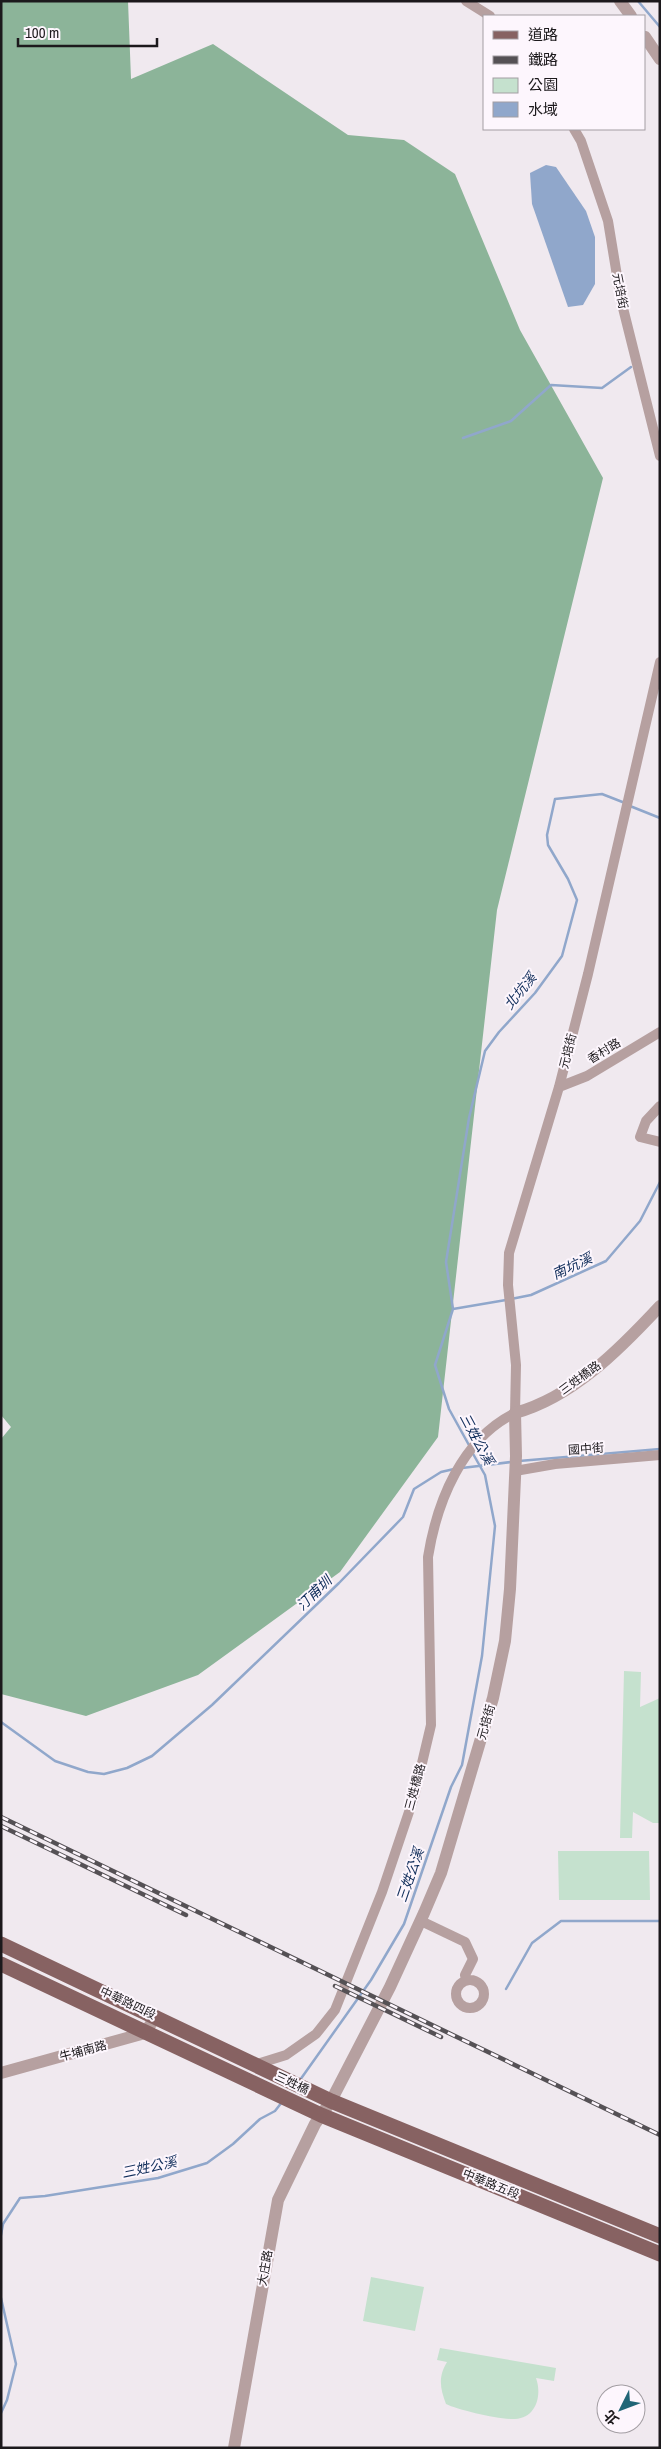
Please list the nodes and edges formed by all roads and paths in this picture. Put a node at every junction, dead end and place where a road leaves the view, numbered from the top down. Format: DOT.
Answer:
graph roads {
  1 [pos="466,1"];
  2 [pos="620,1"];
  3 [pos="488,15"];
  4 [pos="630,15"];
  5 [pos="646,38"];
  6 [pos="660,59"];
  7 [pos="575,130"];
  8 [pos="660,456"];
  9 [pos="660,662"];
  10 [pos="660,1032"];
  11 [pos="559,1087"];
  12 [pos="660,1106"];
  13 [pos="660,1142"];
  14 [pos="660,1306"];
  15 [pos="516,1413"];
  16 [pos="660,1456"];
  17 [pos="515,1471"];
  18 [pos="421,1921"];
  19 [pos="1,1944"];
  20 [pos="1,1964"];
  21 [pos="466,1980"];
  22 [pos="156,2016"];
  23 [pos="146,2033"];
  24 [pos="251,2072"];
  25 [pos="1,2073"];
  26 [pos="331,2101"];
  27 [pos="322,2115"];
  28 [pos="660,2236"];
  29 [pos="660,2254"];
  30 [pos="234,2448"];
  1 -- 3 [label="street"];
  2 -- 4 [label="street"];
  5 -- 6 [label="street"];
  7 -- 8 [label="street, 元培街"];
  9 -- 11 [label="street, 元培街"];
  10 -- 11 [label="street, 香村路"];
  11 -- 15 [label="street, 元培街"];
  12 -- 13 [label="street"];
  14 -- 15 [label="street, 三姓橋路"];
  15 -- 17 [label="street, 元培街"];
  15 -- 24 [label="street, 三姓橋路"];
  16 -- 17 [label="street, 國中街"];
  17 -- 18 [label="street, 元培街"];
  18 -- 21 [label="street"];
  18 -- 26 [label="street, 元培街"];
  19 -- 22 [label="main road, 中華路四段"];
  20 -- 23 [label="main road, 中華路四段"];
  22 -- 23 [label="street"];
  22 -- 24 [label="main road, 中華路四段"];
  23 -- 24 [label="main road, 中華路四段"];
  23 -- 25 [label="street, 牛埔南路"];
  24 -- 26 [label="main road, 三姓橋"];
  24 -- 27 [label="main road, 三姓橋"];
  26 -- 27 [label="street, 大庄路"];
  26 -- 28 [label="main road, 中華路五段"];
  27 -- 29 [label="main road, 中華路五段"];
  27 -- 30 [label="street, 大庄路"];
}
